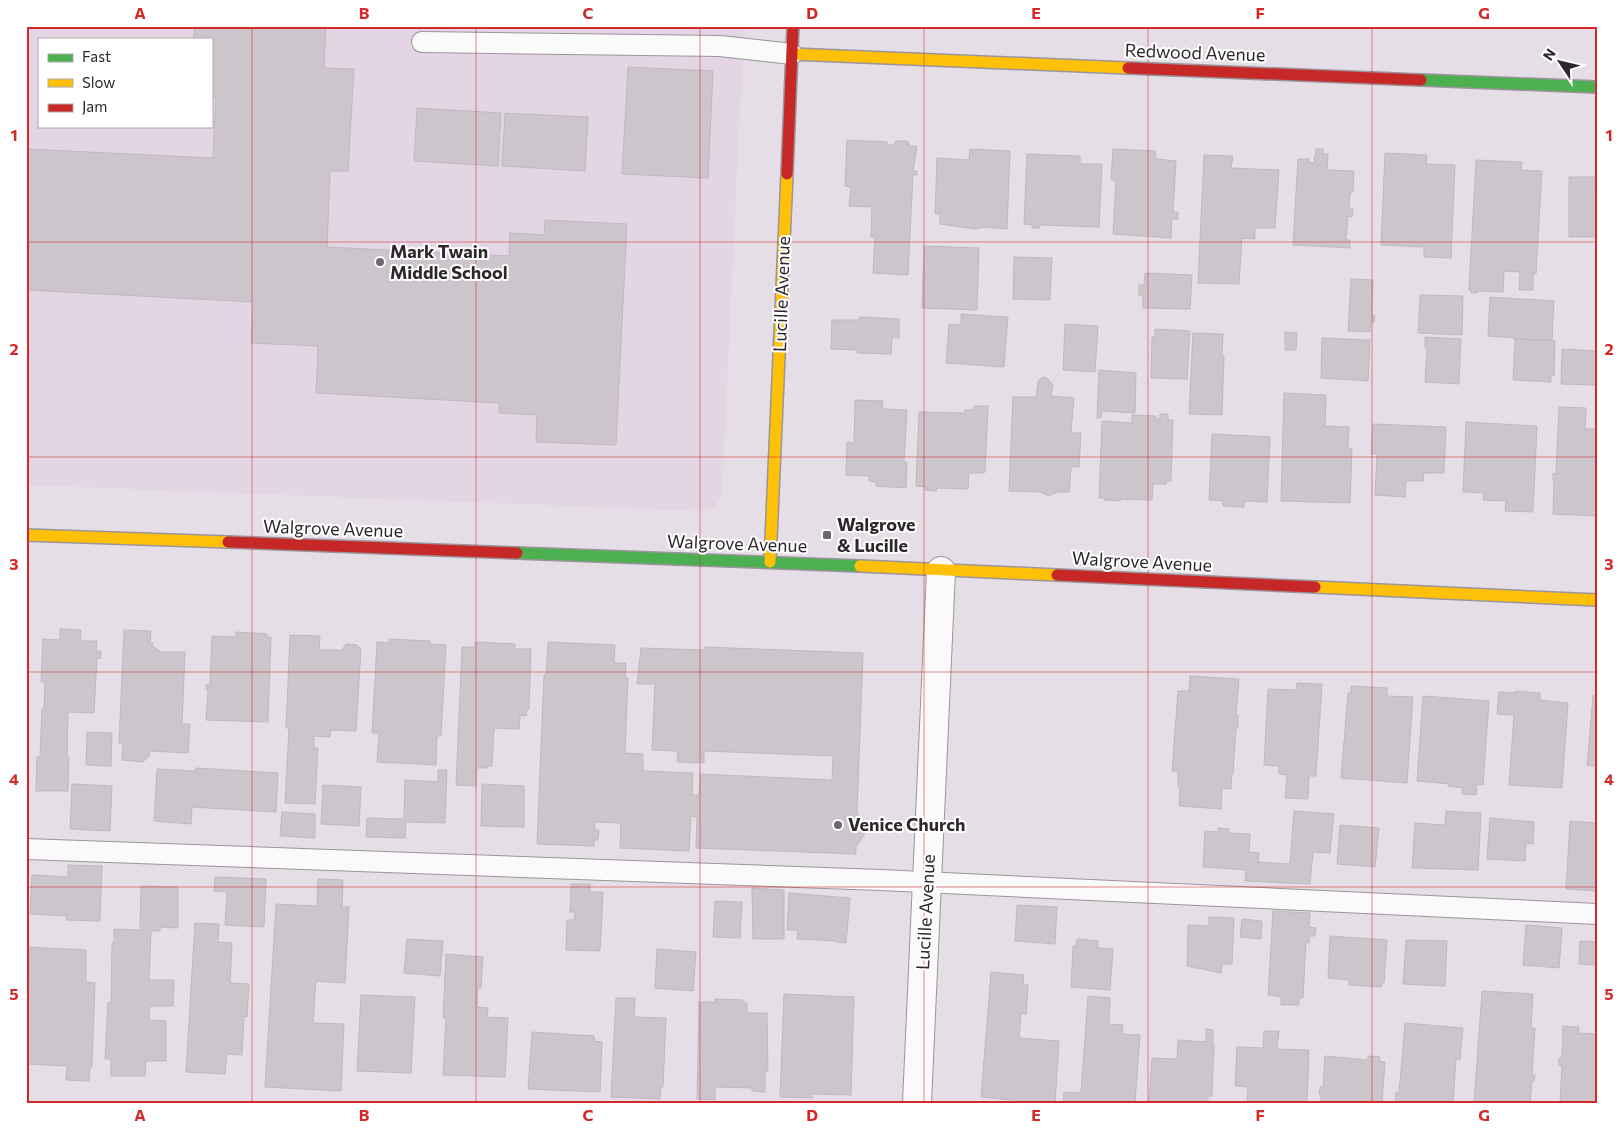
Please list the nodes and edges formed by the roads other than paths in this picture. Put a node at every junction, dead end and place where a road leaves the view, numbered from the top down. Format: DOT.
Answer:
graph roads {
  1 [pos="793,26"];
  2 [pos="422,42"];
  3 [pos="792,54"];
  4 [pos="1597,87"];
  5 [pos="26,535"];
  6 [pos="770,562"];
  7 [pos="941,571"];
  8 [pos="1597,600"];
  9 [pos="26,849"];
  10 [pos="927,882"];
  11 [pos="1597,914"];
  12 [pos="917,1103"];
  1 -- 3 [label="street, Lucille Avenue"];
  2 -- 3 [label="lane"];
  3 -- 4 [label="street, Redwood Avenue"];
  3 -- 6 [label="street, Lucille Avenue"];
  5 -- 6 [label="street, Walgrove Avenue"];
  6 -- 7 [label="street, Walgrove Avenue"];
  7 -- 8 [label="street, Walgrove Avenue"];
  7 -- 10 [label="street, Lucille Avenue"];
  9 -- 10 [label="lane"];
  10 -- 11 [label="lane"];
  10 -- 12 [label="street, Lucille Avenue"];
}
